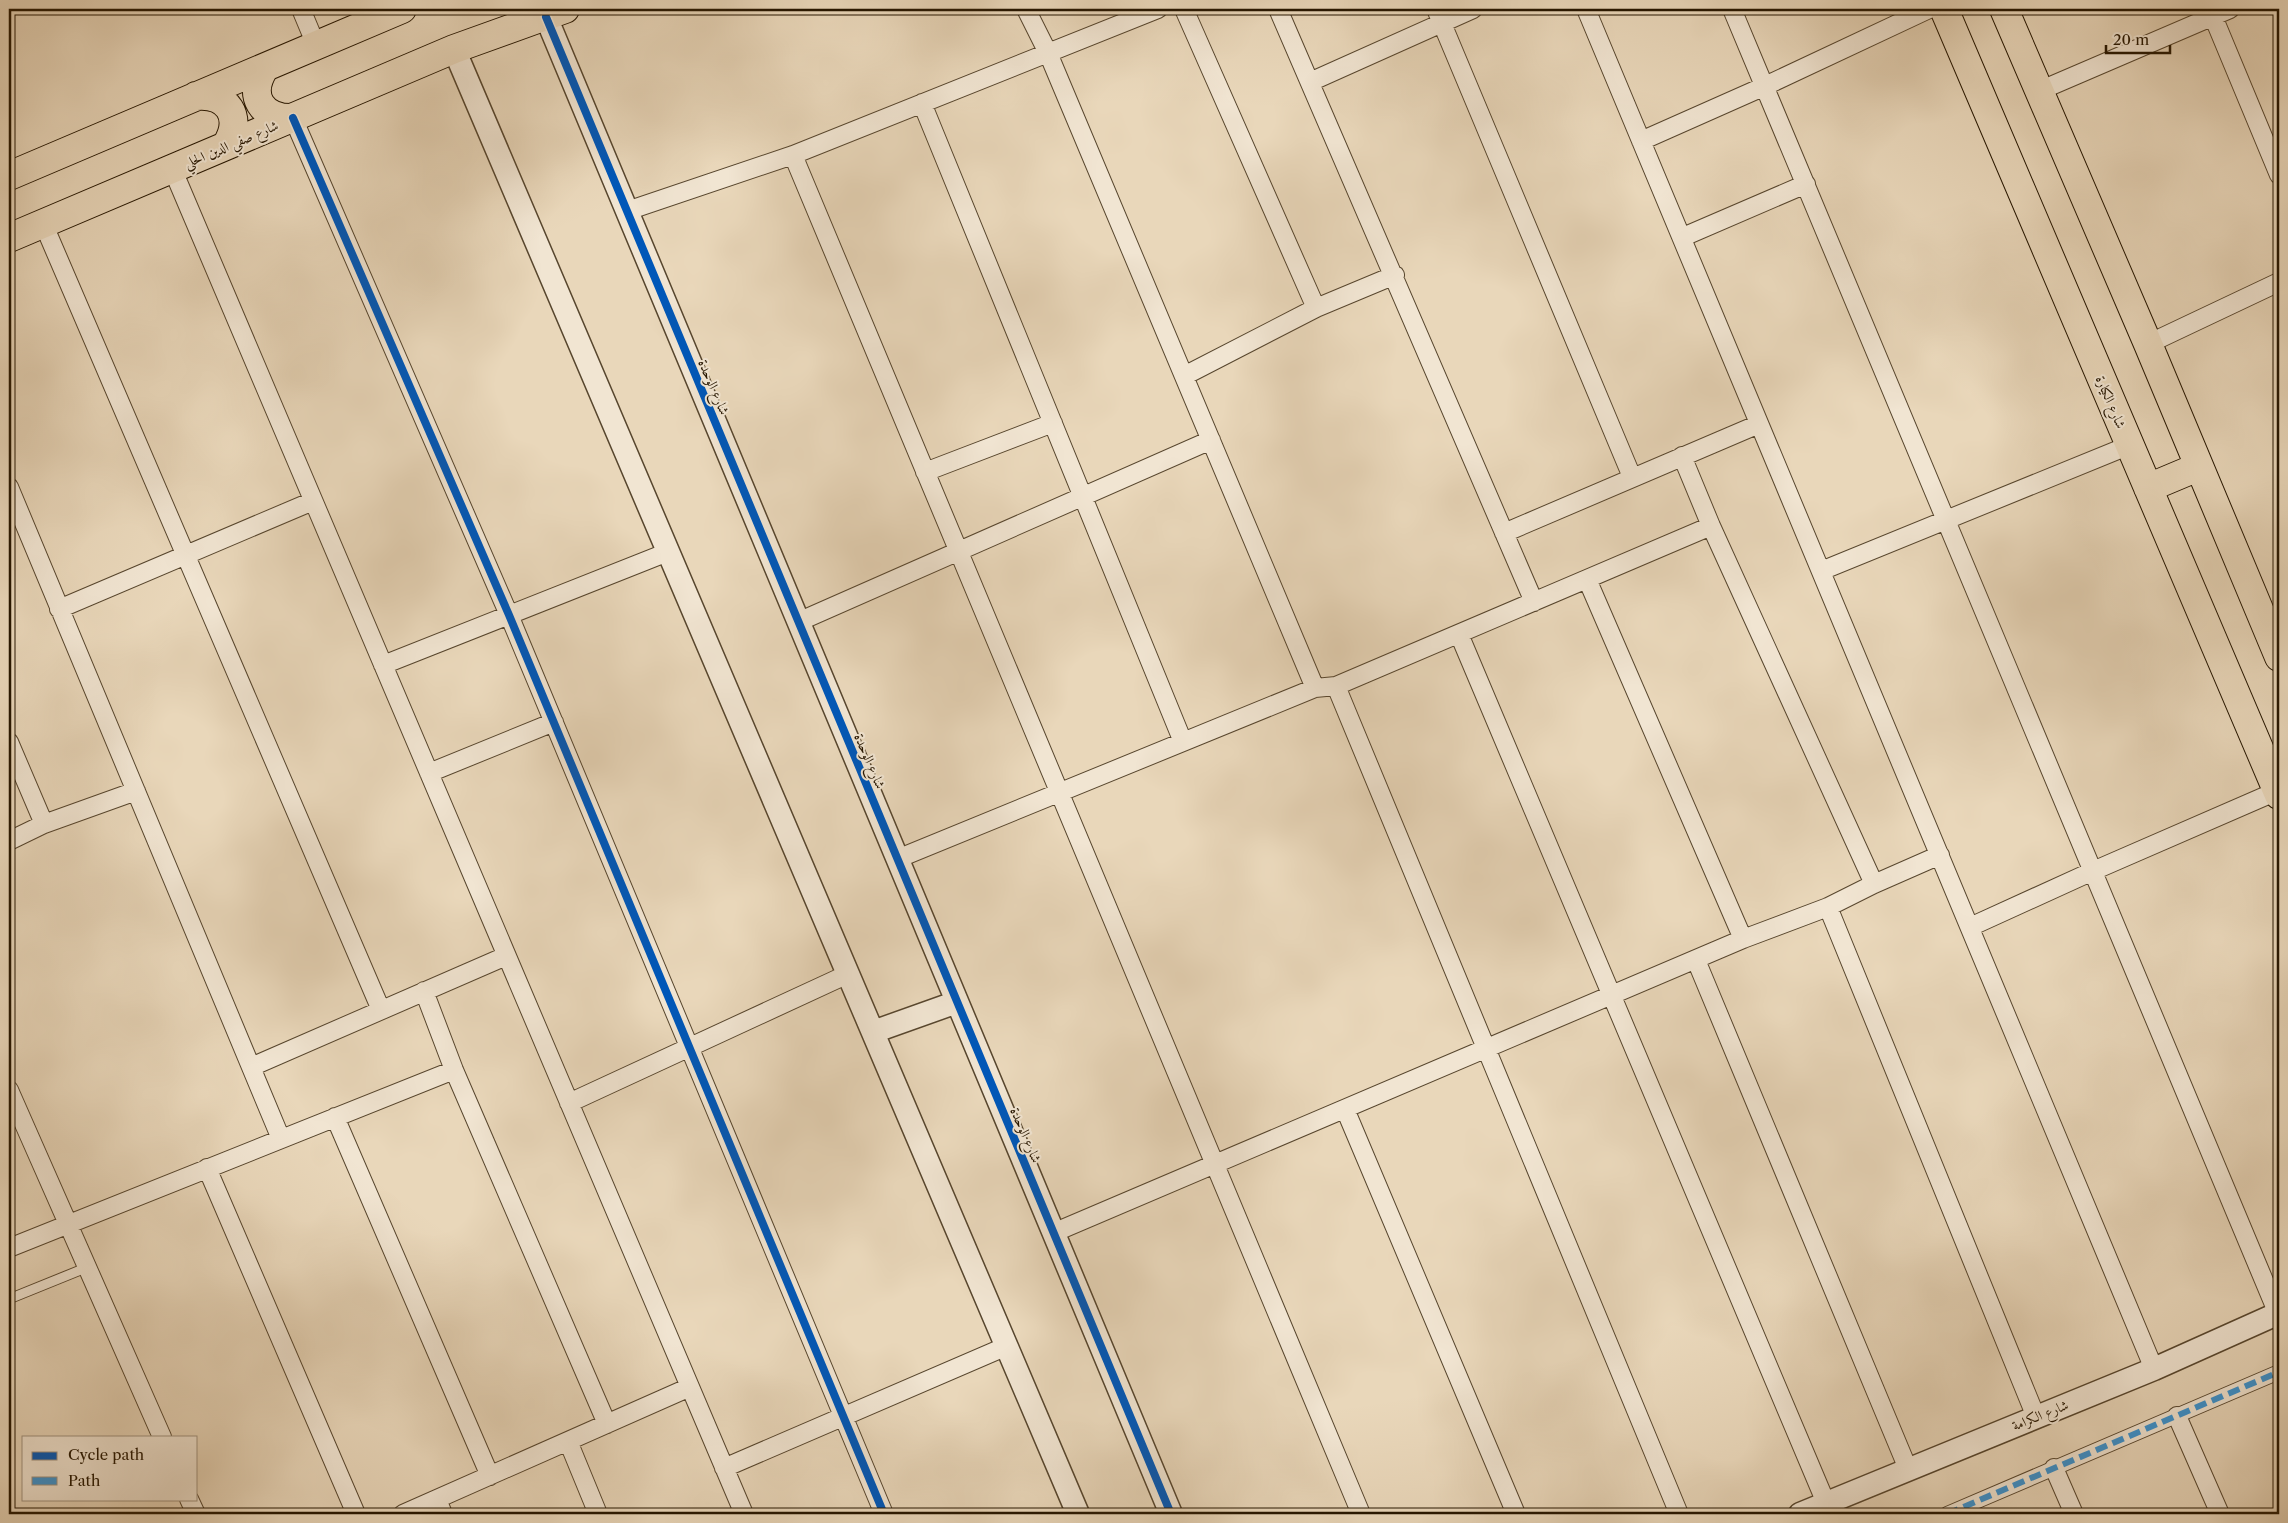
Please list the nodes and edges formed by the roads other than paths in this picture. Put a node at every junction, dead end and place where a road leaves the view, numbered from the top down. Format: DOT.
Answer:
graph roads {
  1 [pos="301,9"];
  2 [pos="402,9"];
  3 [pos="1026,9"];
  4 [pos="1158,9"];
  5 [pos="1184,9"];
  6 [pos="1278,9"];
  7 [pos="1472,9"];
  8 [pos="1586,9"];
  9 [pos="1732,9"];
  10 [pos="1929,9"];
  11 [pos="1944,9"];
  12 [pos="2004,9"];
  13 [pos="2230,9"];
  14 [pos="2211,12"];
  15 [pos="556,13"];
  16 [pos="1439,16"];
  17 [pos="316,45"];
  18 [pos="454,48"];
  19 [pos="1048,53"];
  20 [pos="264,69"];
  21 [pos="1310,82"];
  22 [pos="1765,86"];
  23 [pos="2039,91"];
  24 [pos="196,96"];
  25 [pos="922,103"];
  26 [pos="293,118"];
  27 [pos="1641,141"];
  28 [pos="227,144"];
  29 [pos="792,155"];
  30 [pos="172,168"];
  31 [pos="2279,175"];
  32 [pos="9,176"];
  33 [pos="1806,184"];
  34 [pos="627,211"];
  35 [pos="43,223"];
  36 [pos="1683,237"];
  37 [pos="9,238"];
  38 [pos="1395,275"];
  39 [pos="2279,282"];
  40 [pos="1316,308"];
  41 [pos="2148,344"];
  42 [pos="1184,376"];
  43 [pos="1053,423"];
  44 [pos="1759,424"];
  45 [pos="1211,440"];
  46 [pos="2130,445"];
  47 [pos="1682,456"];
  48 [pos="2198,467"];
  49 [pos="925,472"];
  50 [pos="1632,477"];
  51 [pos="9,487"];
  52 [pos="2148,488"];
  53 [pos="1083,496"];
  54 [pos="313,501"];
  55 [pos="1946,520"];
  56 [pos="1711,526"];
  57 [pos="1504,533"];
  58 [pos="958,551"];
  59 [pos="668,552"];
  60 [pos="185,555"];
  61 [pos="1821,571"];
  62 [pos="1587,579"];
  63 [pos="1534,602"];
  64 [pos="60,609"];
  65 [pos="509,615"];
  66 [pos="798,622"];
  67 [pos="1459,634"];
  68 [pos="2279,657"];
  69 [pos="383,665"];
  70 [pos="1336,686"];
  71 [pos="1315,688"];
  72 [pos="554,722"];
  73 [pos="9,742"];
  74 [pos="1184,742"];
  75 [pos="429,774"];
  76 [pos="136,791"];
  77 [pos="1059,792"];
  78 [pos="2278,793"];
  79 [pos="44,824"];
  80 [pos="9,841"];
  81 [pos="1940,855"];
  82 [pos="897,859"];
  83 [pos="2093,871"];
  84 [pos="1874,884"];
  85 [pos="1828,907"];
  86 [pos="1970,927"];
  87 [pos="1743,939"];
  88 [pos="506,956"];
  89 [pos="1696,960"];
  90 [pos="848,974"];
  91 [pos="424,992"];
  92 [pos="1612,995"];
  93 [pos="957,1002"];
  94 [pos="381,1010"];
  95 [pos="872,1032"];
  96 [pos="690,1047"];
  97 [pos="1487,1049"];
  98 [pos="251,1067"];
  99 [pos="454,1070"];
  100 [pos="9,1090"];
  101 [pos="569,1103"];
  102 [pos="1345,1109"];
  103 [pos="335,1117"];
  104 [pos="281,1139"];
  105 [pos="1215,1164"];
  106 [pos="207,1168"];
  107 [pos="69,1224"];
  108 [pos="1054,1233"];
  109 [pos="9,1248"];
  110 [pos="88,1267"];
  111 [pos="9,1299"];
  112 [pos="2279,1314"];
  113 [pos="1007,1346"];
  114 [pos="2154,1369"];
  115 [pos="2279,1372"];
  116 [pos="690,1387"];
  117 [pos="2177,1416"];
  118 [pos="844,1417"];
  119 [pos="2036,1417"];
  120 [pos="607,1424"];
  121 [pos="162,1436"];
  122 [pos="568,1441"];
  123 [pos="724,1468"];
  124 [pos="2054,1468"];
  125 [pos="1908,1469"];
  126 [pos="490,1476"];
  127 [pos="189,1500"];
  128 [pos="1826,1503"];
  129 [pos="440,1507"];
  130 [pos="196,1514"];
  131 [pos="356,1514"];
  132 [pos="403,1514"];
  133 [pos="598,1514"];
  134 [pos="744,1514"];
  135 [pos="884,1514"];
  136 [pos="1078,1514"];
  137 [pos="1171,1514"];
  138 [pos="1361,1514"];
  139 [pos="1516,1514"];
  140 [pos="1679,1514"];
  141 [pos="1800,1514"];
  142 [pos="1947,1514"];
  143 [pos="2074,1514"];
  144 [pos="2220,1514"];
  1 -- 17 [label="street"];
  2 -- 17 [label="main road"];
  3 -- 19 [label="street"];
  4 -- 19 [label="street"];
  5 -- 40 [label="street"];
  6 -- 21 [label="street"];
  7 -- 16 [label="street"];
  8 -- 27 [label="street"];
  9 -- 22 [label="street"];
  10 -- 22 [label="street"];
  11 -- 46 [label="main road, شارع الكيارة"];
  12 -- 23 [label="main road"];
  13 -- 14 [label="street"];
  14 -- 23 [label="street"];
  14 -- 31 [label="street"];
  15 -- 18 [label="main road, شارع صفي الدين الحلي"];
  15 -- 34 [label="street, شارع الوحدة"];
  16 -- 21 [label="street"];
  16 -- 50 [label="street"];
  17 -- 20 [label="main road"];
  18 -- 26 [label="main road, شارع صفي الدين الحلي"];
  18 -- 59 [label="street"];
  19 -- 25 [label="street"];
  19 -- 42 [label="street"];
  20 -- 24 [label="main road"];
  20 -- 26 [label="main road"];
  21 -- 38 [label="street"];
  22 -- 27 [label="street"];
  22 -- 33 [label="street"];
  23 -- 41 [label="main road"];
  24 -- 28 [label="main road"];
  24 -- 32 [label="main road"];
  25 -- 29 [label="street"];
  25 -- 43 [label="street"];
  26 -- 28 [label="main road, شارع صفي الدين الحلي"];
  26 -- 65 [label="street"];
  27 -- 36 [label="street"];
  28 -- 30 [label="main road, شارع صفي الدين الحلي"];
  29 -- 34 [label="street"];
  29 -- 49 [label="street"];
  30 -- 35 [label="main road, شارع صفي الدين الحلي"];
  30 -- 54 [label="street"];
  33 -- 36 [label="street"];
  33 -- 55 [label="street"];
  34 -- 66 [label="street, شارع الوحدة"];
  35 -- 37 [label="main road, شارع صفي الدين الحلي"];
  35 -- 60 [label="street"];
  36 -- 44 [label="street"];
  38 -- 40 [label="street"];
  38 -- 57 [label="street"];
  39 -- 41 [label="street"];
  40 -- 42 [label="street"];
  41 -- 48 [label="main road"];
  42 -- 45 [label="street"];
  43 -- 49 [label="street"];
  43 -- 53 [label="street"];
  44 -- 47 [label="street"];
  44 -- 61 [label="street"];
  45 -- 53 [label="street"];
  45 -- 71 [label="street"];
  46 -- 52 [label="main road, شارع الكيارة"];
  46 -- 55 [label="street"];
  47 -- 50 [label="street"];
  47 -- 56 [label="street"];
  48 -- 52 [label="main road"];
  48 -- 68 [label="main road"];
  49 -- 58 [label="street"];
  50 -- 57 [label="street"];
  51 -- 64 [label="street"];
  52 -- 78 [label="main road, شارع الكيارة"];
  53 -- 58 [label="street"];
  53 -- 74 [label="street"];
  54 -- 60 [label="street"];
  54 -- 69 [label="street"];
  55 -- 61 [label="street"];
  55 -- 83 [label="street"];
  56 -- 62 [label="street"];
  56 -- 84 [label="street"];
  57 -- 63 [label="street"];
  58 -- 66 [label="street"];
  58 -- 77 [label="street"];
  59 -- 65 [label="street"];
  59 -- 90 [label="street"];
  60 -- 64 [label="street"];
  60 -- 94 [label="street"];
  61 -- 81 [label="street"];
  62 -- 63 [label="street"];
  62 -- 87 [label="street"];
  63 -- 67 [label="street"];
  64 -- 76 [label="street"];
  65 -- 69 [label="street"];
  65 -- 72 [label="street"];
  66 -- 82 [label="street, شارع الوحدة"];
  67 -- 70 [label="street"];
  67 -- 92 [label="street"];
  69 -- 75 [label="street"];
  70 -- 71 [label="street"];
  70 -- 97 [label="street"];
  71 -- 74 [label="street"];
  72 -- 75 [label="street"];
  72 -- 96 [label="street"];
  73 -- 79 [label="street"];
  74 -- 77 [label="street"];
  75 -- 88 [label="street"];
  76 -- 79 [label="street"];
  76 -- 98 [label="street"];
  77 -- 82 [label="street"];
  77 -- 105 [label="street"];
  78 -- 83 [label="street"];
  79 -- 80 [label="street"];
  81 -- 84 [label="street"];
  81 -- 86 [label="street"];
  82 -- 93 [label="street, شارع الوحدة"];
  83 -- 86 [label="street"];
  83 -- 112 [label="street"];
  84 -- 85 [label="street"];
  85 -- 87 [label="street"];
  85 -- 119 [label="street"];
  86 -- 114 [label="street"];
  87 -- 89 [label="street"];
  88 -- 91 [label="street"];
  88 -- 101 [label="street"];
  89 -- 92 [label="street"];
  89 -- 125 [label="street"];
  90 -- 95 [label="street"];
  90 -- 96 [label="street"];
  91 -- 94 [label="street"];
  91 -- 99 [label="street"];
  92 -- 97 [label="street"];
  92 -- 128 [label="street"];
  93 -- 95 [label="street"];
  93 -- 108 [label="street, شارع الوحدة"];
  94 -- 98 [label="street"];
  95 -- 113 [label="street"];
  96 -- 101 [label="street"];
  96 -- 118 [label="street"];
  97 -- 102 [label="street"];
  97 -- 140 [label="street"];
  98 -- 104 [label="street"];
  99 -- 103 [label="street"];
  99 -- 120 [label="street"];
  100 -- 107 [label="street"];
  101 -- 116 [label="street"];
  102 -- 105 [label="street"];
  102 -- 139 [label="street"];
  103 -- 104 [label="street"];
  103 -- 126 [label="street"];
  104 -- 106 [label="street"];
  105 -- 108 [label="street"];
  105 -- 138 [label="street"];
  106 -- 107 [label="street"];
  106 -- 131 [label="street"];
  107 -- 109 [label="street"];
  107 -- 110 [label="street"];
  108 -- 137 [label="street, شارع الوحدة"];
  110 -- 111 [label="lane"];
  110 -- 121 [label="street"];
  112 -- 114 [label="street, شارع الكرامة"];
  113 -- 118 [label="street"];
  113 -- 136 [label="street"];
  114 -- 119 [label="street, شارع الكرامة"];
  115 -- 117 [label="street"];
  116 -- 120 [label="street"];
  116 -- 123 [label="street"];
  117 -- 124 [label="street"];
  117 -- 144 [label="street"];
  118 -- 123 [label="street"];
  118 -- 135 [label="street"];
  119 -- 125 [label="street, شارع الكرامة"];
  120 -- 122 [label="street"];
  122 -- 126 [label="street"];
  122 -- 133 [label="street"];
  123 -- 134 [label="street"];
  124 -- 142 [label="street"];
  124 -- 143 [label="street"];
  125 -- 128 [label="street, شارع الكرامة"];
  126 -- 129 [label="street"];
  127 -- 130 [label="street"];
  128 -- 141 [label="street, شارع الكرامة"];
  129 -- 132 [label="street"];
}
